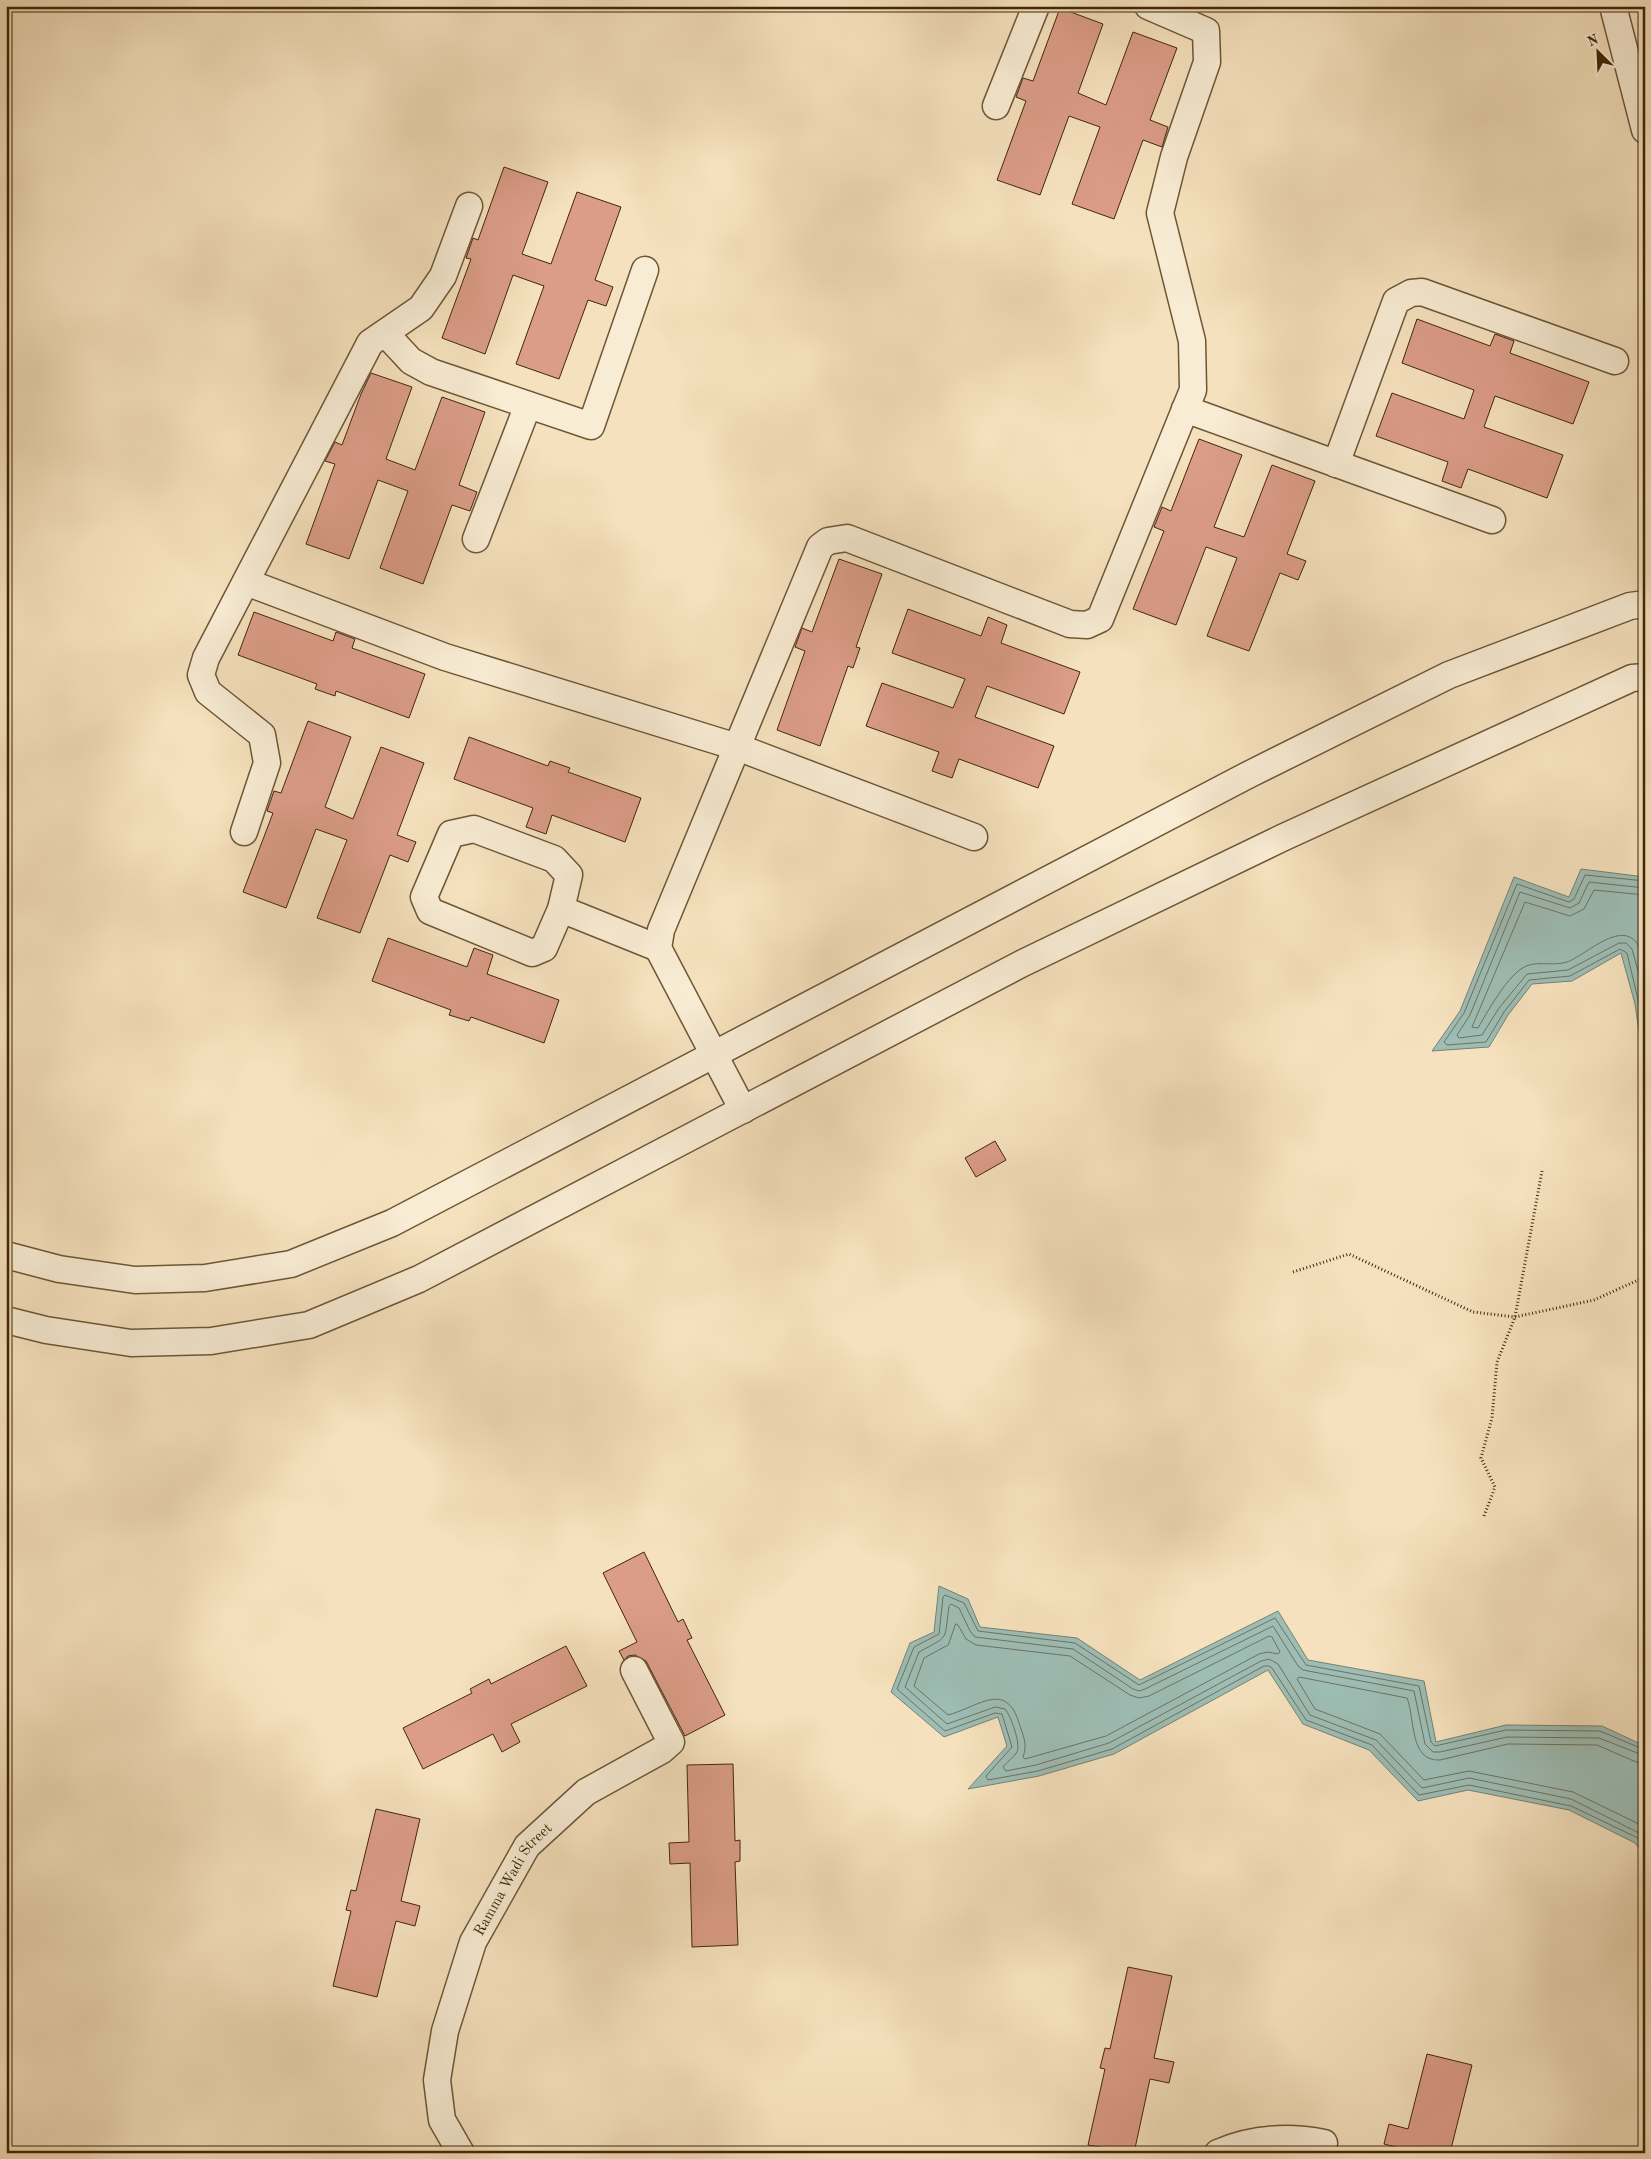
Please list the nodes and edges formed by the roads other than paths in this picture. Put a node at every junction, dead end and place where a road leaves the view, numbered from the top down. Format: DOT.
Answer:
graph roads {
  1 [pos="1036,6"];
  2 [pos="1613,6"];
  3 [pos="1155,7"];
  4 [pos="996,106"];
  5 [pos="1645,130"];
  6 [pos="469,206"];
  7 [pos="645,270"];
  8 [pos="385,333"];
  9 [pos="1614,362"];
  10 [pos="528,405"];
  11 [pos="1185,409"];
  12 [pos="1336,464"];
  13 [pos="1492,520"];
  14 [pos="476,539"];
  15 [pos="246,582"];
  16 [pos="1645,604"];
  17 [pos="1645,677"];
  18 [pos="737,747"];
  19 [pos="244,832"];
  20 [pos="974,837"];
  21 [pos="561,909"];
  22 [pos="658,948"];
  23 [pos="713,1054"];
  24 [pos="743,1110"];
  25 [pos="6,1255"];
  26 [pos="6,1320"];
  27 [pos="634,1670"];
  28 [pos="1324,2143"];
  29 [pos="461,2153"];
  30 [pos="1218,2153"];
  1 -- 4 [label="street"];
  2 -- 5 [label="street"];
  3 -- 11 [label="street"];
  6 -- 8 [label="street"];
  7 -- 10 [label="street"];
  8 -- 10 [label="street"];
  8 -- 15 [label="street"];
  9 -- 12 [label="street"];
  10 -- 14 [label="street"];
  11 -- 12 [label="street"];
  11 -- 18 [label="street"];
  12 -- 13 [label="street"];
  15 -- 18 [label="street"];
  15 -- 19 [label="street"];
  16 -- 23 [label="street"];
  17 -- 24 [label="street"];
  18 -- 20 [label="street"];
  18 -- 22 [label="street"];
  21 -- 21 [label="street"];
  21 -- 22 [label="street"];
  22 -- 23 [label="street"];
  23 -- 24 [label="street"];
  23 -- 25 [label="street"];
  24 -- 26 [label="street"];
  27 -- 29 [label="street, Ramma Wadi Street"];
  28 -- 30 [label="street"];
}
